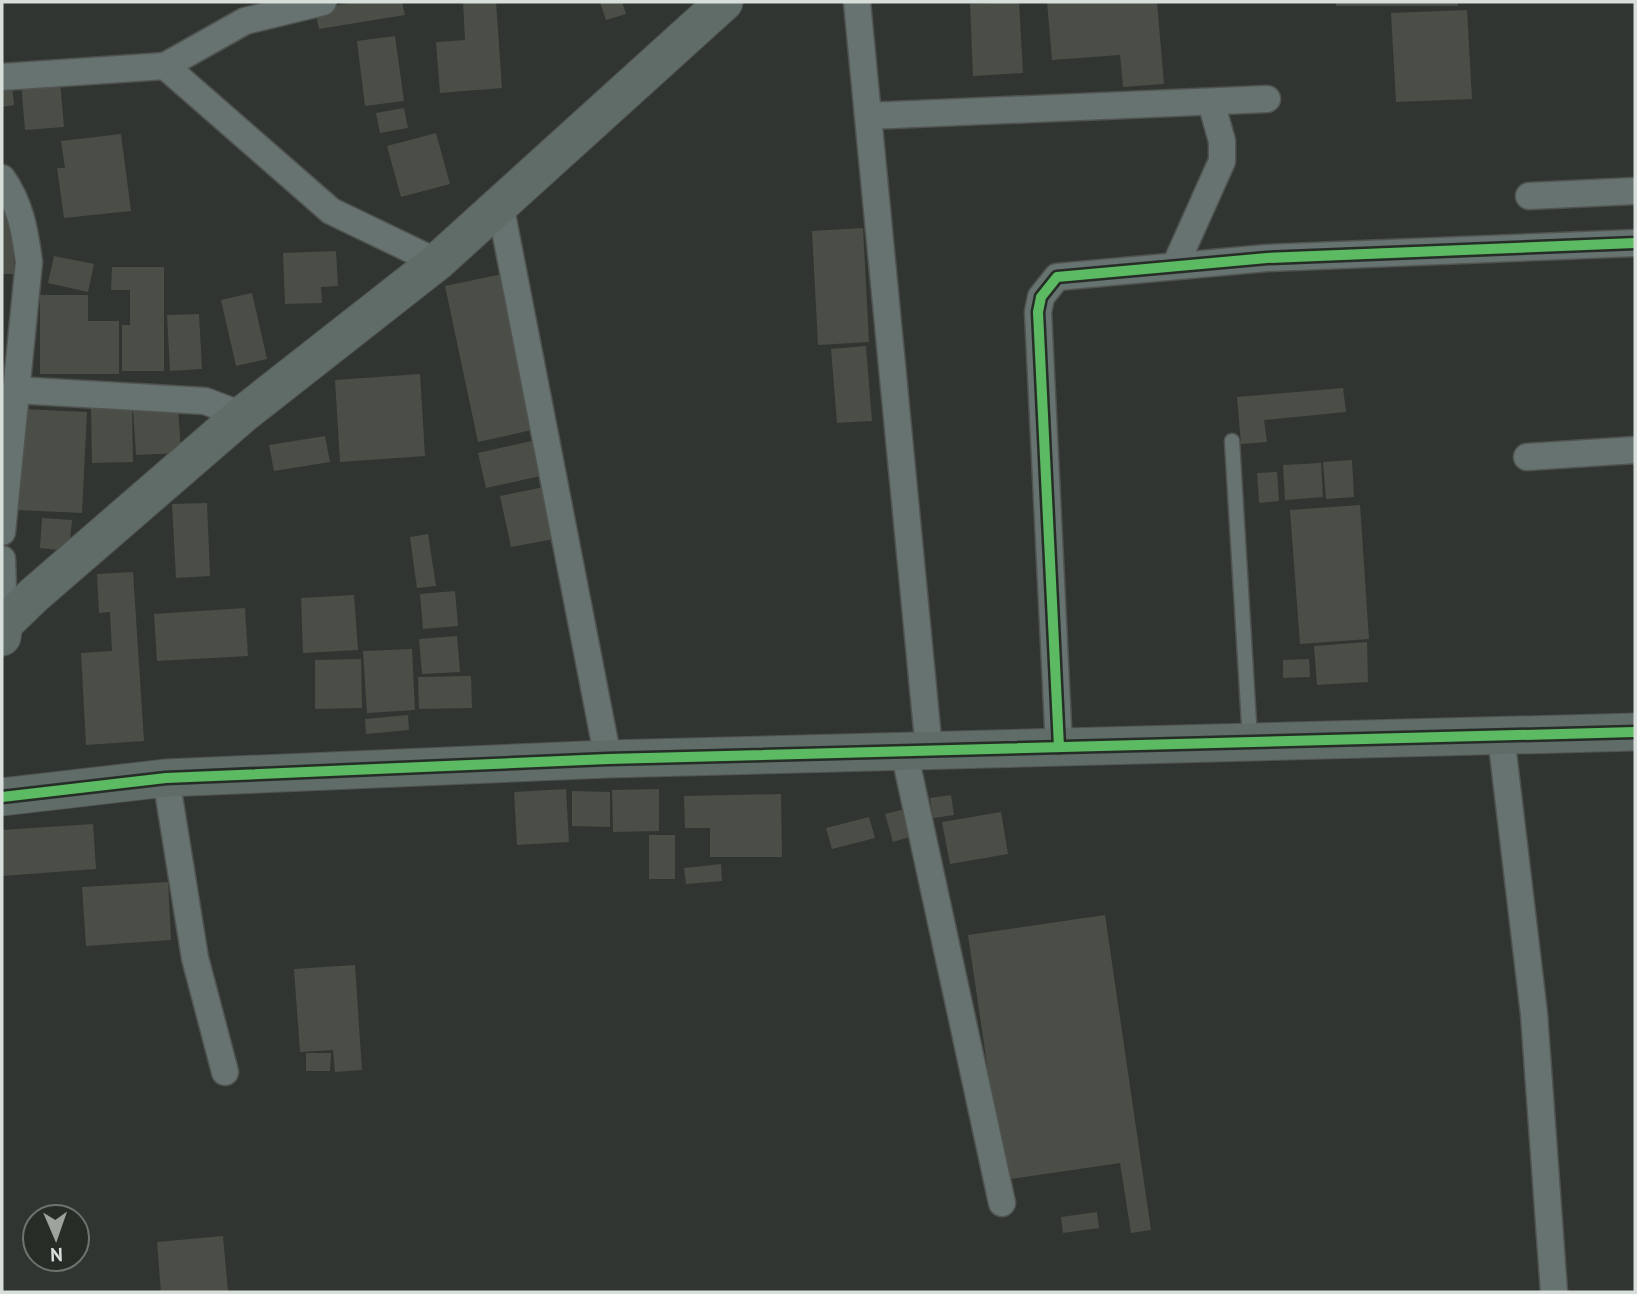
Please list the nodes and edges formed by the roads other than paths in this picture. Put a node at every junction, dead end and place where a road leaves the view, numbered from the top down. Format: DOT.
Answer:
graph roads {
  1 [pos="323,2"];
  2 [pos="724,2"];
  3 [pos="857,2"];
  4 [pos="164,66"];
  5 [pos="2,77"];
  6 [pos="1267,99"];
  7 [pos="1211,102"];
  8 [pos="868,116"];
  9 [pos="2,177"];
  10 [pos="1635,191"];
  11 [pos="1530,196"];
  12 [pos="500,204"];
  13 [pos="1635,243"];
  14 [pos="437,262"];
  15 [pos="1175,266"];
  16 [pos="15,390"];
  17 [pos="242,415"];
  18 [pos="1232,441"];
  19 [pos="1635,450"];
  20 [pos="1527,457"];
  21 [pos="2,532"];
  22 [pos="2,559"];
  23 [pos="3,630"];
  24 [pos="1635,732"];
  25 [pos="1501,736"];
  26 [pos="1250,742"];
  27 [pos="1059,747"];
  28 [pos="916,751"];
  29 [pos="608,759"];
  30 [pos="166,778"];
  31 [pos="2,797"];
  32 [pos="225,1072"];
  33 [pos="1002,1203"];
  34 [pos="1554,1292"];
  1 -- 4 [label="street"];
  2 -- 12 [label="street"];
  3 -- 8 [label="street"];
  4 -- 5 [label="street"];
  4 -- 14 [label="street"];
  6 -- 7 [label="street"];
  7 -- 8 [label="street"];
  7 -- 15 [label="street"];
  8 -- 28 [label="street"];
  9 -- 16 [label="street"];
  10 -- 11 [label="street"];
  12 -- 14 [label="street"];
  12 -- 29 [label="street"];
  13 -- 15 [label="street"];
  14 -- 17 [label="street"];
  15 -- 27 [label="street"];
  16 -- 17 [label="street"];
  16 -- 21 [label="street"];
  17 -- 23 [label="street"];
  18 -- 26 [label="lane"];
  19 -- 20 [label="street"];
  22 -- 23 [label="street"];
  24 -- 25 [label="street"];
  25 -- 26 [label="street"];
  25 -- 34 [label="street"];
  26 -- 27 [label="street"];
  27 -- 28 [label="street"];
  28 -- 29 [label="street"];
  28 -- 33 [label="street"];
  29 -- 30 [label="street"];
  30 -- 31 [label="street"];
  30 -- 32 [label="street"];
}
